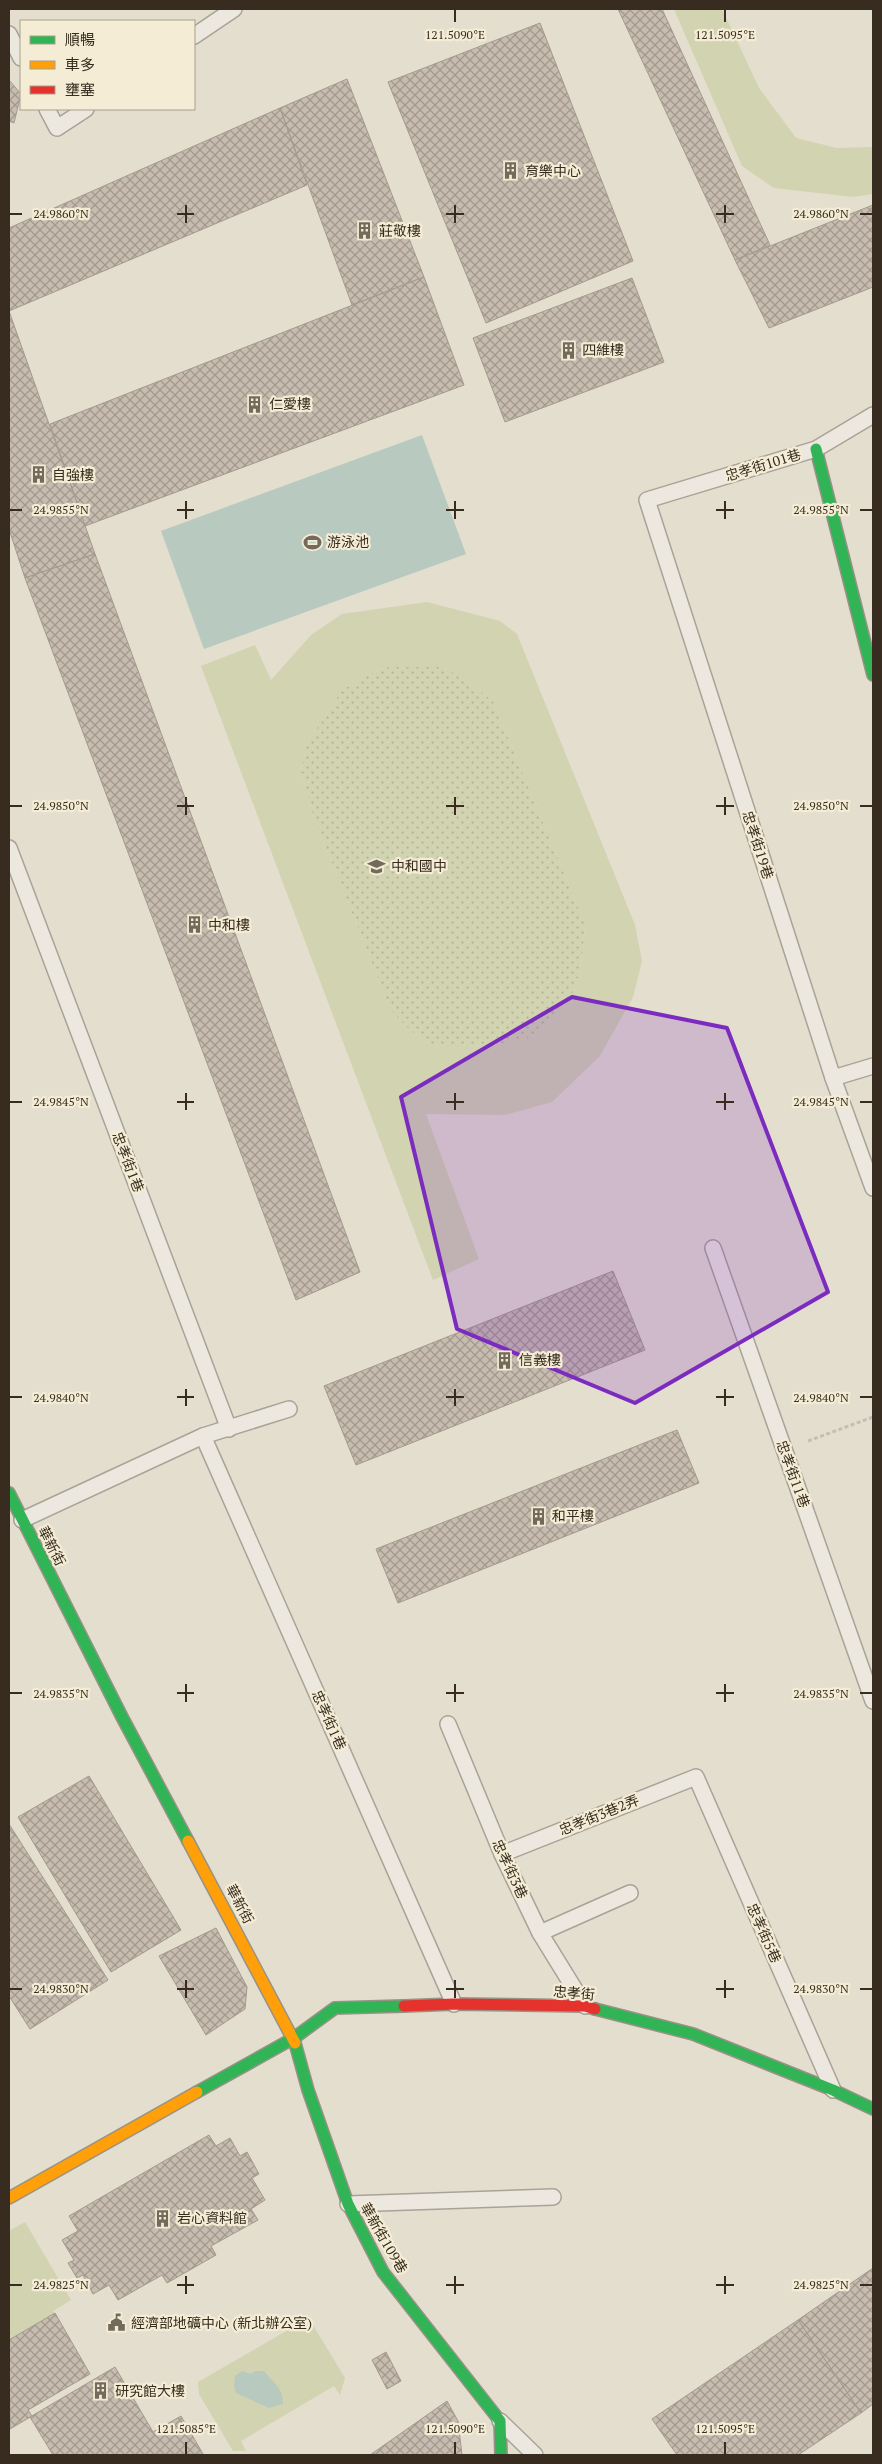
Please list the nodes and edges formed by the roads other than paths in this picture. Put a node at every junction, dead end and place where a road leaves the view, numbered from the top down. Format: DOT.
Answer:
graph roads {
  1 [pos="234,9"];
  2 [pos="9,34"];
  3 [pos="195,35"];
  4 [pos="20,56"];
  5 [pos="48,110"];
  6 [pos="84,110"];
  7 [pos="873,415"];
  8 [pos="816,449"];
  9 [pos="647,500"];
  10 [pos="873,675"];
  11 [pos="9,848"];
  12 [pos="873,1066"];
  13 [pos="833,1078"];
  14 [pos="873,1188"];
  15 [pos="713,1248"];
  16 [pos="289,1409"];
  17 [pos="229,1429"];
  18 [pos="203,1436"];
  19 [pos="9,1493"];
  20 [pos="22,1520"];
  21 [pos="873,1701"];
  22 [pos="448,1724"];
  23 [pos="696,1777"];
  24 [pos="502,1854"];
  25 [pos="630,1893"];
  26 [pos="540,1933"];
  27 [pos="454,2004"];
  28 [pos="585,2006"];
  29 [pos="294,2038"];
  30 [pos="833,2090"];
  31 [pos="873,2110"];
  32 [pos="553,2197"];
  33 [pos="9,2198"];
  34 [pos="348,2204"];
  35 [pos="500,2421"];
  36 [pos="501,2455"];
  37 [pos="535,2455"];
  1 -- 3 [label="lane"];
  2 -- 4 [label="lane"];
  5 -- 6 [label="lane"];
  7 -- 8 [label="lane, 忠孝街101巷"];
  8 -- 9 [label="lane, 忠孝街101巷"];
  8 -- 10 [label="street"];
  9 -- 13 [label="lane, 忠孝街19巷"];
  11 -- 17 [label="lane, 忠孝街1巷"];
  12 -- 13 [label="lane"];
  13 -- 14 [label="lane, 忠孝街19巷"];
  15 -- 21 [label="lane, 忠孝街11巷"];
  16 -- 17 [label="lane"];
  17 -- 18 [label="lane"];
  18 -- 20 [label="lane"];
  18 -- 27 [label="lane, 忠孝街1巷"];
  19 -- 20 [label="street, 華新街"];
  20 -- 29 [label="street, 華新街"];
  22 -- 24 [label="lane, 忠孝街3巷"];
  23 -- 24 [label="lane, 忠孝街3巷2弄"];
  23 -- 30 [label="lane, 忠孝街5巷"];
  24 -- 26 [label="lane, 忠孝街3巷"];
  25 -- 26 [label="lane"];
  26 -- 28 [label="lane, 忠孝街3巷"];
  27 -- 28 [label="street, 忠孝街"];
  27 -- 29 [label="street, 忠孝街"];
  28 -- 30 [label="street, 忠孝街"];
  29 -- 33 [label="street"];
  29 -- 34 [label="street, 華新街109巷"];
  30 -- 31 [label="street, 忠孝街"];
  32 -- 34 [label="lane"];
  34 -- 35 [label="street, 華新街109巷"];
  35 -- 36 [label="street"];
  35 -- 37 [label="lane"];
}
